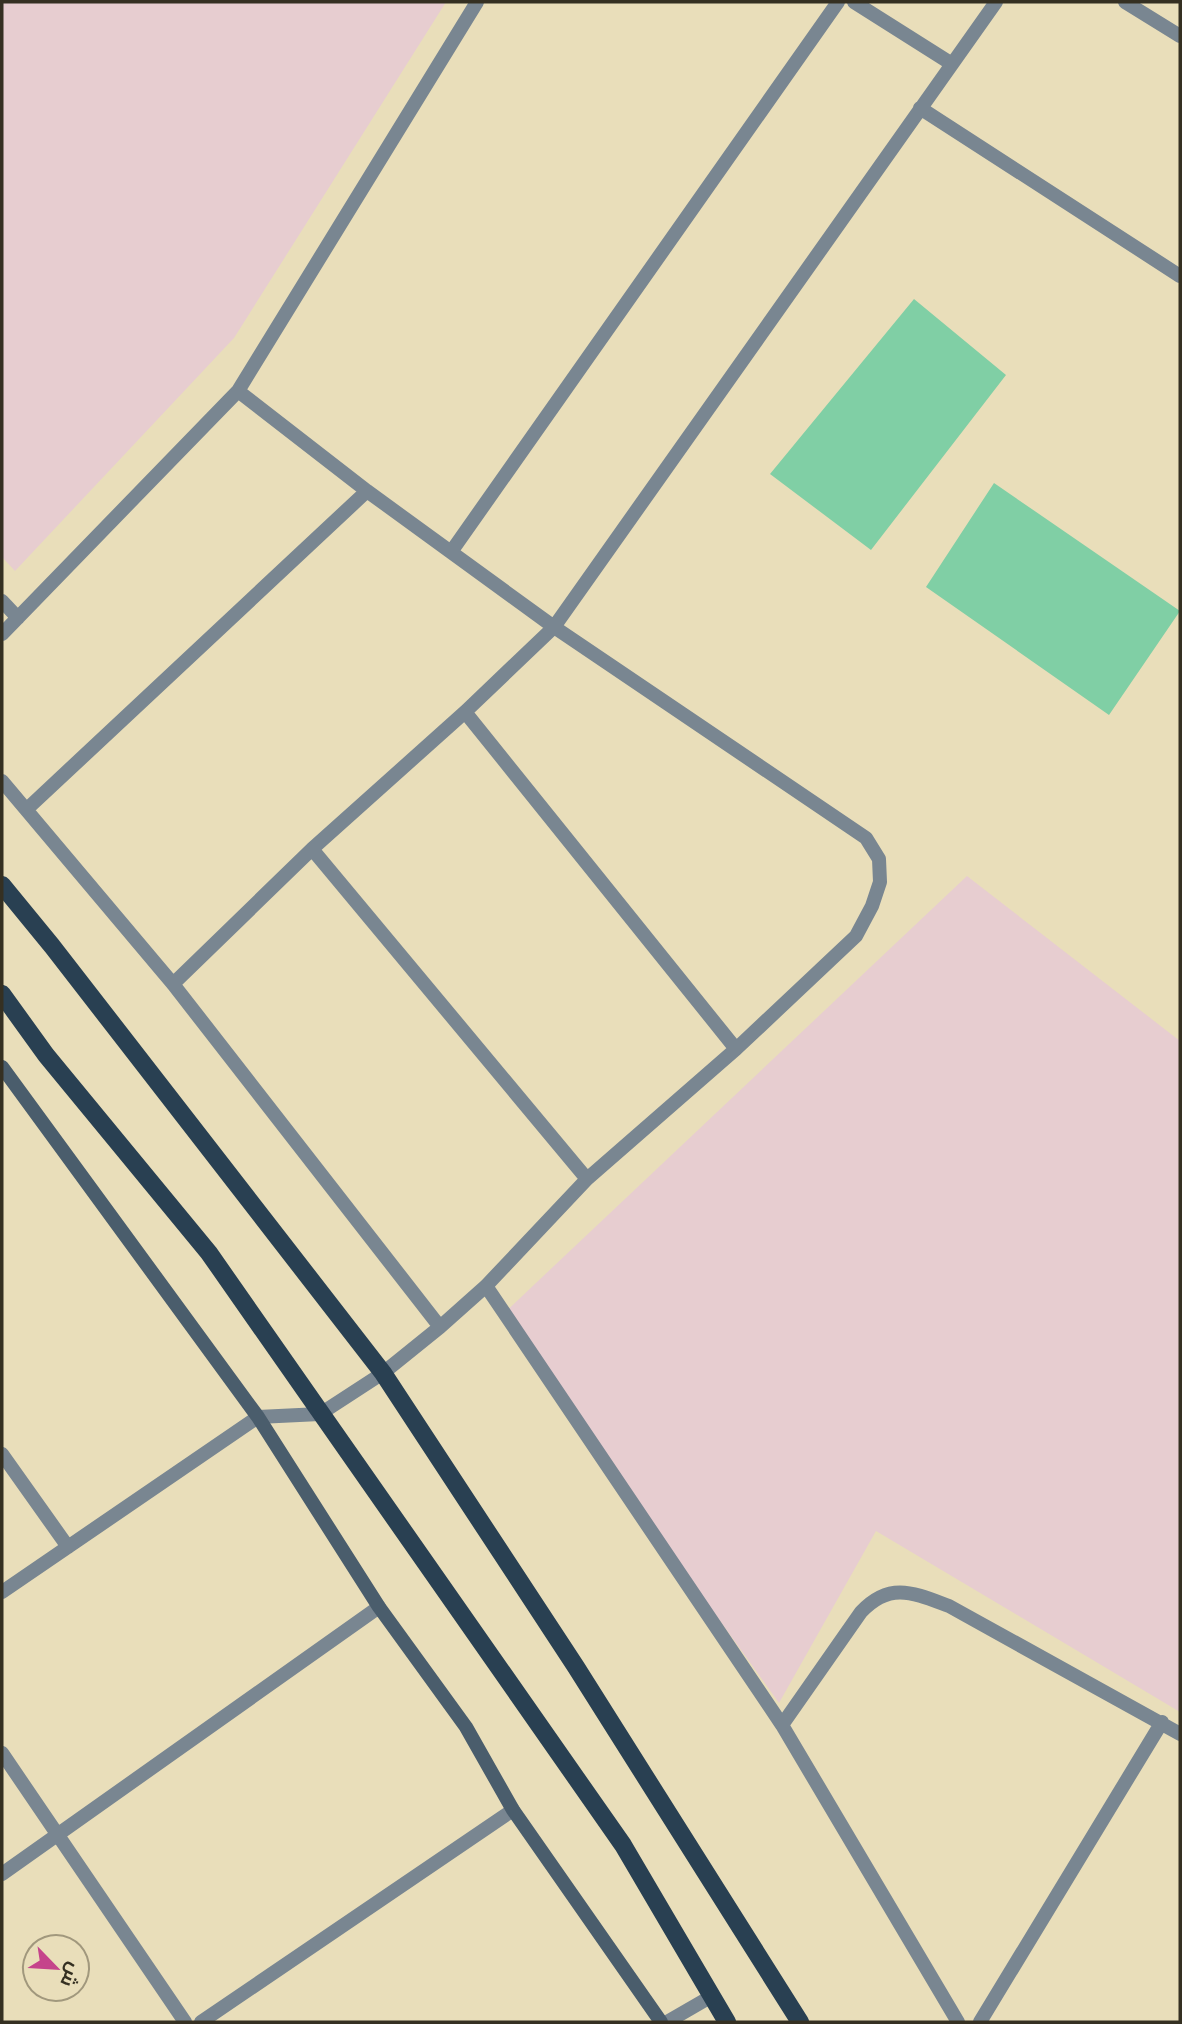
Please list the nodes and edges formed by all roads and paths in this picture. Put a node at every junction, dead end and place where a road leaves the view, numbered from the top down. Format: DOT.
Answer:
graph roads {
  1 [pos="477,2"];
  2 [pos="838,2"];
  3 [pos="854,2"];
  4 [pos="996,2"];
  5 [pos="1125,2"];
  6 [pos="1180,36"];
  7 [pos="952,64"];
  8 [pos="920,108"];
  9 [pos="1180,276"];
  10 [pos="238,391"];
  11 [pos="367,491"];
  12 [pos="451,552"];
  13 [pos="2,601"];
  14 [pos="18,618"];
  15 [pos="554,627"];
  16 [pos="2,634"];
  17 [pos="465,712"];
  18 [pos="2,781"];
  19 [pos="27,809"];
  20 [pos="312,849"];
  21 [pos="2,885"];
  22 [pos="173,984"];
  23 [pos="2,994"];
  24 [pos="736,1049"];
  25 [pos="2,1067"];
  26 [pos="587,1179"];
  27 [pos="486,1286"];
  28 [pos="440,1327"];
  29 [pos="383,1373"];
  30 [pos="320,1414"];
  31 [pos="258,1417"];
  32 [pos="2,1454"];
  33 [pos="68,1547"];
  34 [pos="2,1592"];
  35 [pos="379,1607"];
  36 [pos="1161,1722"];
  37 [pos="782,1725"];
  38 [pos="1180,1734"];
  39 [pos="2,1753"];
  40 [pos="513,1810"];
  41 [pos="57,1836"];
  42 [pos="2,1874"];
  43 [pos="712,1996"];
  44 [pos="185,2022"];
  45 [pos="201,2022"];
  46 [pos="661,2022"];
  47 [pos="667,2022"];
  48 [pos="727,2022"];
  49 [pos="800,2022"];
  50 [pos="958,2022"];
  51 [pos="980,2022"];
  1 -- 10 [label="street"];
  2 -- 12 [label="street"];
  3 -- 7 [label="street"];
  4 -- 7 [label="street"];
  5 -- 6 [label="street"];
  7 -- 8 [label="street"];
  8 -- 9 [label="street"];
  8 -- 15 [label="street"];
  10 -- 11 [label="street"];
  10 -- 14 [label="street"];
  11 -- 12 [label="street"];
  11 -- 19 [label="street"];
  12 -- 15 [label="street"];
  13 -- 14 [label="street"];
  14 -- 16 [label="street"];
  15 -- 17 [label="street"];
  15 -- 24 [label="street"];
  17 -- 20 [label="street"];
  17 -- 24 [label="street"];
  18 -- 19 [label="street"];
  19 -- 22 [label="street"];
  20 -- 22 [label="street"];
  20 -- 26 [label="street"];
  21 -- 29 [label="main road"];
  22 -- 28 [label="street"];
  23 -- 30 [label="main road"];
  24 -- 26 [label="street"];
  25 -- 31 [label="street"];
  26 -- 27 [label="street"];
  27 -- 28 [label="street"];
  27 -- 37 [label="street"];
  28 -- 29 [label="street"];
  29 -- 30 [label="street"];
  29 -- 49 [label="main road"];
  30 -- 31 [label="street"];
  30 -- 43 [label="main road"];
  31 -- 33 [label="street"];
  31 -- 35 [label="street"];
  32 -- 33 [label="street"];
  33 -- 34 [label="street"];
  35 -- 40 [label="street"];
  35 -- 41 [label="street"];
  36 -- 37 [label="street"];
  36 -- 38 [label="street"];
  36 -- 51 [label="street"];
  37 -- 50 [label="street"];
  39 -- 41 [label="street"];
  40 -- 45 [label="street"];
  40 -- 46 [label="street"];
  41 -- 42 [label="street"];
  41 -- 44 [label="street"];
  43 -- 47 [label="street"];
  43 -- 48 [label="main road"];
}
